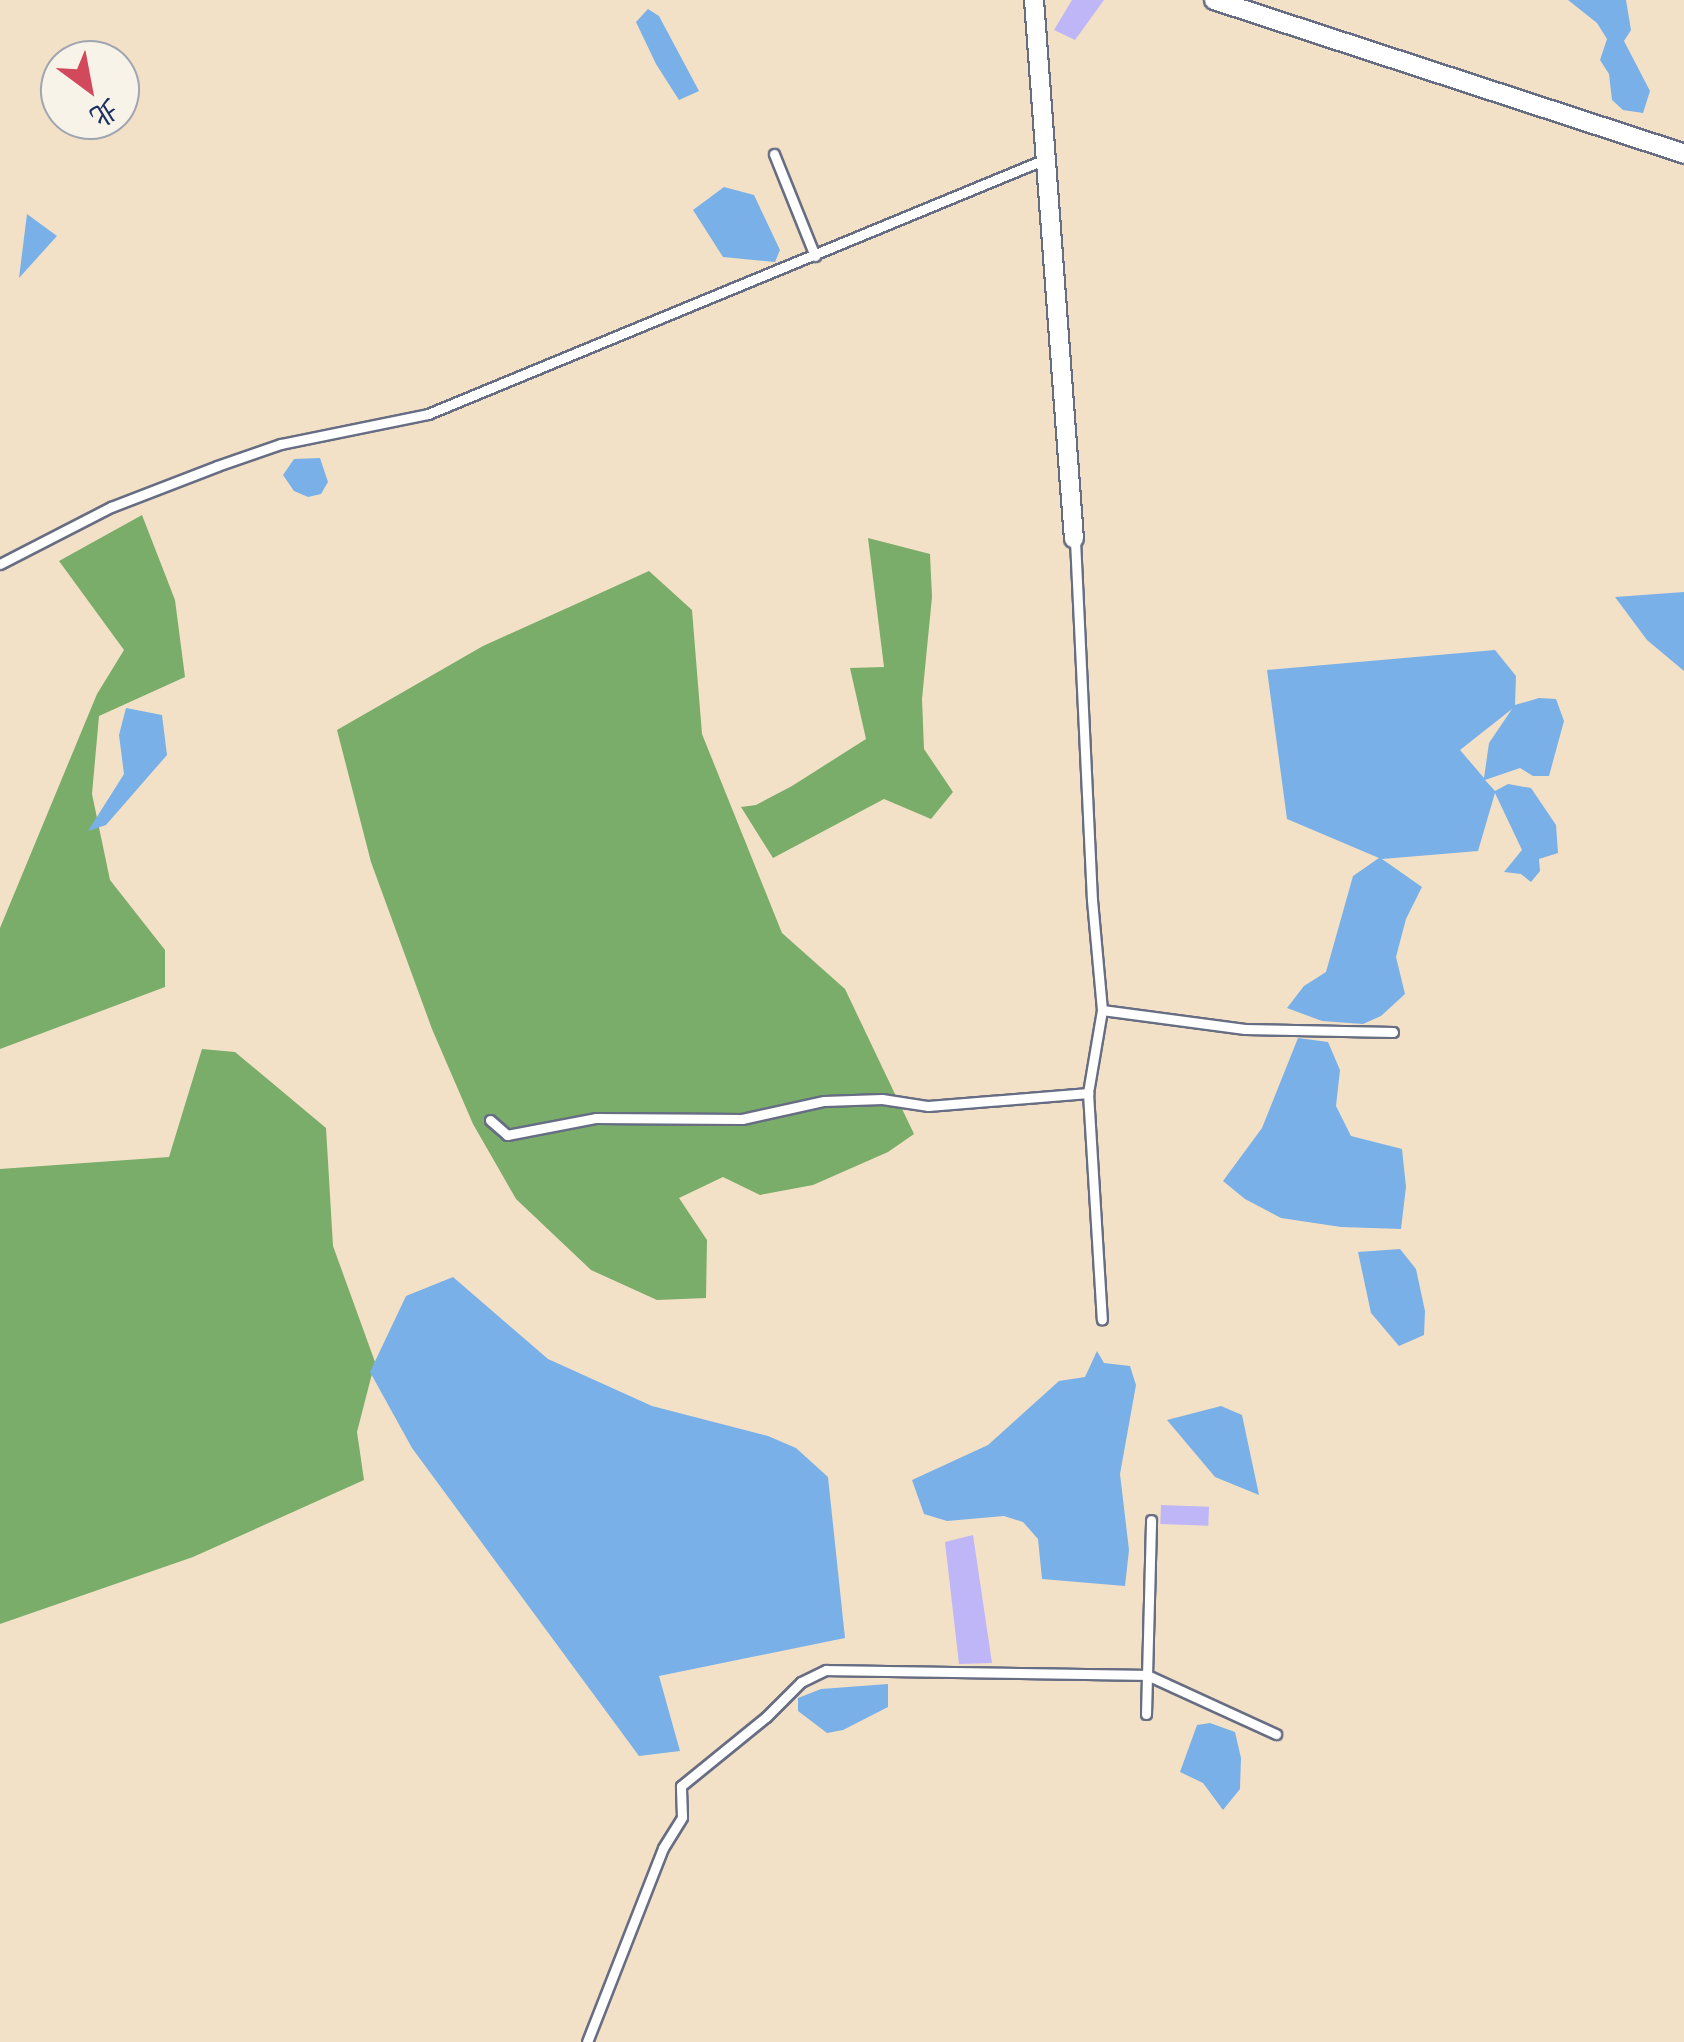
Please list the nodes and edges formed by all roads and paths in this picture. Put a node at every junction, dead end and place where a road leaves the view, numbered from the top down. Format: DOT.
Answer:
graph roads {
  1 [pos="1034,0"];
  2 [pos="1214,0"];
  3 [pos="774,154"];
  4 [pos="1684,154"];
  5 [pos="1043,160"];
  6 [pos="815,256"];
  7 [pos="1074,539"];
  8 [pos="0,564"];
  9 [pos="1102,1010"];
  10 [pos="1393,1032"];
  11 [pos="1088,1093"];
  12 [pos="490,1120"];
  13 [pos="1102,1320"];
  14 [pos="1151,1520"];
  15 [pos="1147,1675"];
  16 [pos="1146,1714"];
  17 [pos="1276,1734"];
  18 [pos="588,2042"];
  1 -- 5 [label="street"];
  2 -- 4 [label="street"];
  3 -- 6 [label="lane"];
  5 -- 6 [label="lane"];
  5 -- 7 [label="street"];
  6 -- 8 [label="lane"];
  7 -- 9 [label="lane"];
  9 -- 10 [label="lane"];
  9 -- 11 [label="lane"];
  11 -- 12 [label="lane"];
  11 -- 13 [label="lane"];
  14 -- 15 [label="lane"];
  15 -- 16 [label="lane"];
  15 -- 17 [label="lane"];
  15 -- 18 [label="lane"];
}
